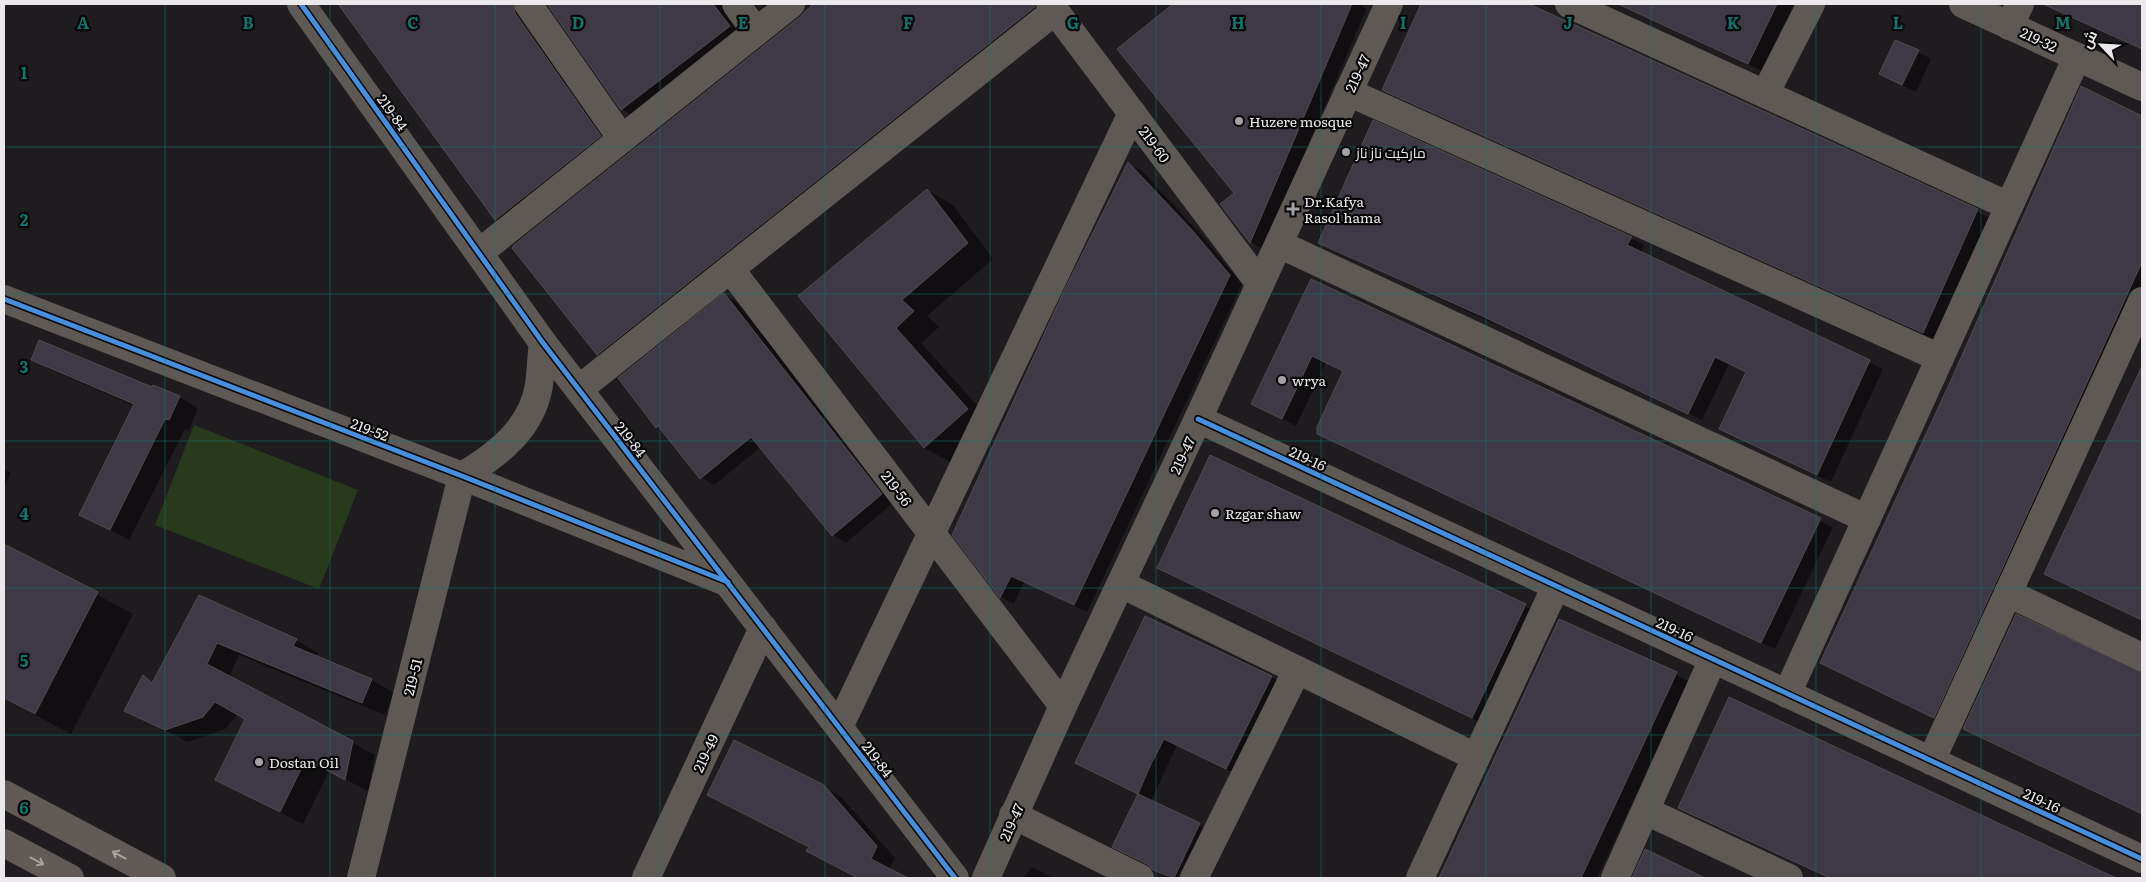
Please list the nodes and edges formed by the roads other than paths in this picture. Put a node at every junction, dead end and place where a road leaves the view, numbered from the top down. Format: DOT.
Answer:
graph roads {
  1 [pos="301,4"];
  2 [pos="528,4"];
  3 [pos="736,4"];
  4 [pos="791,4"];
  5 [pos="1389,4"];
  6 [pos="1811,4"];
  7 [pos="1963,4"];
  8 [pos="1053,7"];
  9 [pos="1587,7"];
  10 [pos="2014,15"];
  11 [pos="756,32"];
  12 [pos="2077,57"];
  13 [pos="2142,87"];
  14 [pos="1348,92"];
  15 [pos="1765,94"];
  16 [pos="1132,113"];
  17 [pos="622,139"];
  18 [pos="2009,206"];
  19 [pos="1279,244"];
  20 [pos="480,252"];
  21 [pos="731,270"];
  22 [pos="1260,284"];
  23 [pos="4,299"];
  24 [pos="2142,301"];
  25 [pos="543,343"];
  26 [pos="1940,358"];
  27 [pos="579,390"];
  28 [pos="1198,419"];
  29 [pos="462,476"];
  30 [pos="1867,519"];
  31 [pos="931,533"];
  32 [pos="728,582"];
  33 [pos="1121,584"];
  34 [pos="1556,586"];
  35 [pos="2008,593"];
  36 [pos="763,628"];
  37 [pos="2142,657"];
  38 [pos="1713,659"];
  39 [pos="1297,670"];
  40 [pos="1787,694"];
  41 [pos="1063,706"];
  42 [pos="839,727"];
  43 [pos="1476,758"];
  44 [pos="1931,761"];
  45 [pos="4,794"];
  46 [pos="1646,812"];
  47 [pos="1013,815"];
  48 [pos="4,843"];
  49 [pos="2142,859"];
  50 [pos="70,878"];
  51 [pos="162,878"];
  52 [pos="361,878"];
  53 [pos="646,878"];
  54 [pos="955,878"];
  55 [pos="986,878"];
  56 [pos="1140,878"];
  57 [pos="1194,878"];
  58 [pos="1420,878"];
  59 [pos="1614,878"];
  60 [pos="1789,878"];
  1 -- 20 [label="street, 219-84"];
  2 -- 17 [label="street"];
  3 -- 11 [label="street"];
  4 -- 11 [label="street"];
  5 -- 14 [label="street, 219-47"];
  6 -- 15 [label="street"];
  7 -- 10 [label="street, 219-32"];
  8 -- 16 [label="street, 219-60"];
  8 -- 21 [label="street"];
  9 -- 15 [label="street"];
  10 -- 12 [label="street, 219-32"];
  11 -- 17 [label="street"];
  12 -- 13 [label="street, 219-32"];
  12 -- 18 [label="street"];
  14 -- 19 [label="street, 219-47"];
  14 -- 26 [label="street"];
  15 -- 18 [label="street"];
  16 -- 22 [label="street, 219-60"];
  16 -- 31 [label="street"];
  17 -- 20 [label="street"];
  18 -- 26 [label="street"];
  19 -- 22 [label="street, 219-47"];
  19 -- 30 [label="street"];
  20 -- 25 [label="street, 219-84"];
  21 -- 27 [label="street"];
  21 -- 31 [label="street, 219-56"];
  22 -- 28 [label="street, 219-47"];
  23 -- 29 [label="street, 219-52"];
  24 -- 35 [label="street"];
  25 -- 27 [label="street, 219-84"];
  25 -- 29 [label="street"];
  26 -- 30 [label="street"];
  27 -- 32 [label="street, 219-84"];
  28 -- 33 [label="street, 219-47"];
  28 -- 34 [label="street, 219-16"];
  29 -- 32 [label="street, 219-52"];
  29 -- 52 [label="street, 219-51"];
  30 -- 40 [label="street"];
  31 -- 41 [label="street, 219-56"];
  31 -- 42 [label="street"];
  32 -- 36 [label="street, 219-84"];
  33 -- 39 [label="street"];
  33 -- 41 [label="street, 219-47"];
  34 -- 38 [label="street, 219-16"];
  34 -- 43 [label="street"];
  35 -- 37 [label="street"];
  35 -- 44 [label="street"];
  36 -- 42 [label="street, 219-84"];
  36 -- 53 [label="street, 219-49"];
  38 -- 40 [label="street, 219-16"];
  38 -- 46 [label="street"];
  39 -- 43 [label="street"];
  39 -- 57 [label="street"];
  40 -- 44 [label="street, 219-16"];
  41 -- 47 [label="street, 219-47"];
  42 -- 54 [label="street, 219-84"];
  43 -- 58 [label="street"];
  44 -- 49 [label="street, 219-16"];
  51 -- 45 [label="main road, one-way"];
  46 -- 59 [label="street"];
  46 -- 60 [label="street"];
  47 -- 55 [label="street, 219-47"];
  47 -- 56 [label="street"];
  48 -- 50 [label="main road, one-way"];
}
